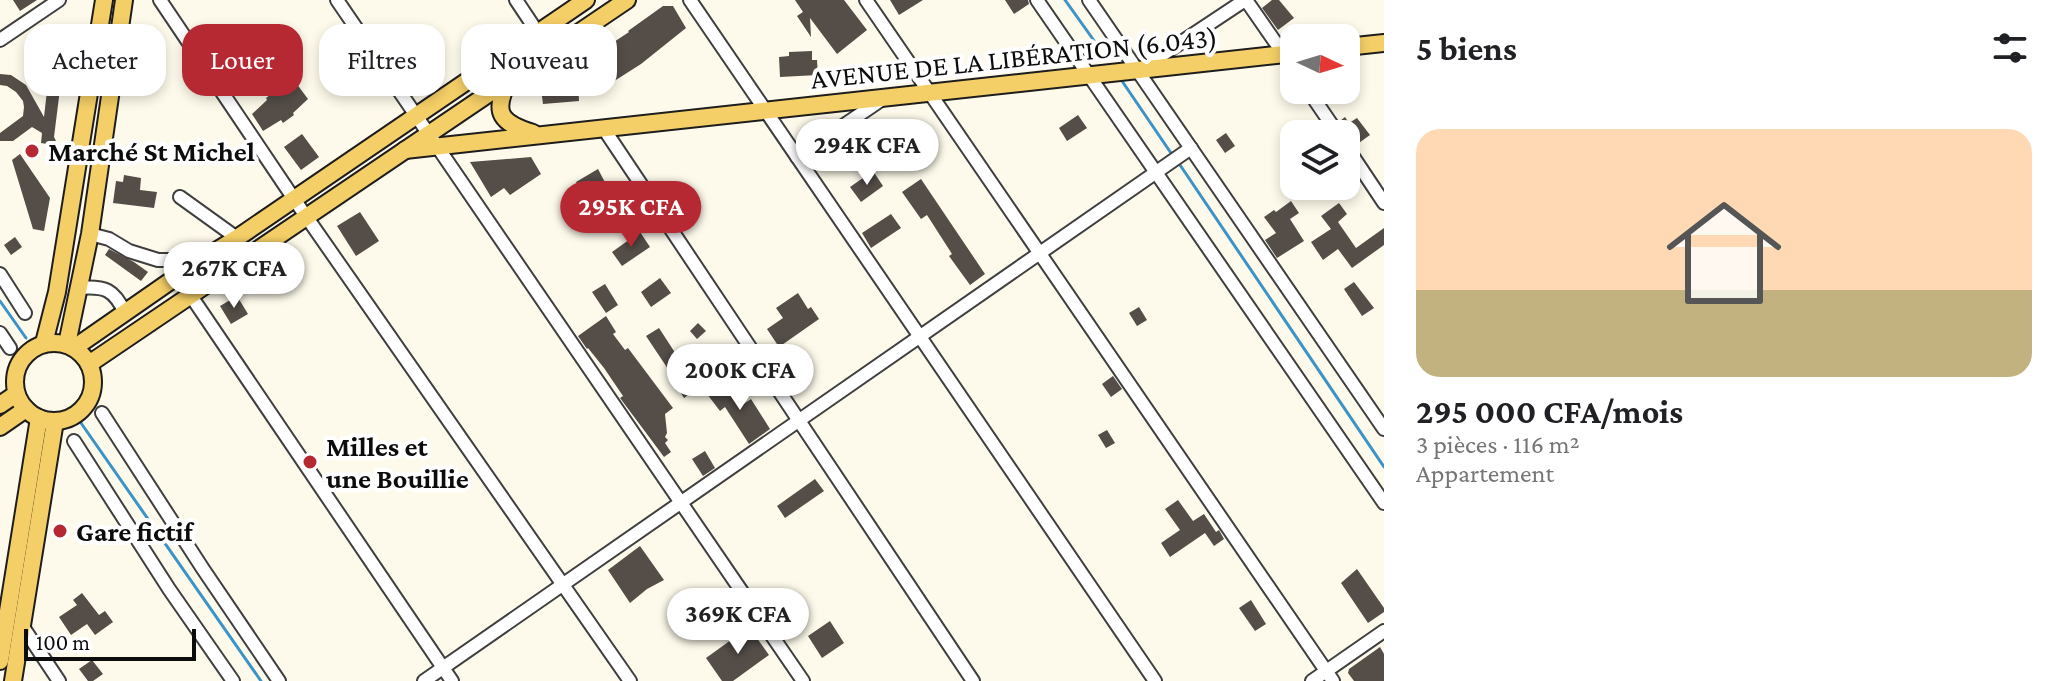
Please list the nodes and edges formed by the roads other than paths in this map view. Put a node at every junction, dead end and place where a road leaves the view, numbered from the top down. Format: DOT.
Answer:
graph roads {
  1 [pos="59,0"];
  2 [pos="104,0"];
  3 [pos="124,0"];
  4 [pos="160,0"];
  5 [pos="337,0"];
  6 [pos="516,0"];
  7 [pos="586,0"];
  8 [pos="627,0"];
  9 [pos="690,0"];
  10 [pos="866,0"];
  11 [pos="1037,0"];
  12 [pos="1089,0"];
  13 [pos="1246,0"];
  14 [pos="532,24"];
  15 [pos="551,24"];
  16 [pos="591,24"];
  17 [pos="2,34"];
  18 [pos="1280,43"];
  19 [pos="1384,43"];
  20 [pos="1360,46"];
  21 [pos="1280,55"];
  22 [pos="1138,71"];
  23 [pos="1088,76"];
  24 [pos="461,85"];
  25 [pos="930,93"];
  26 [pos="488,96"];
  27 [pos="501,96"];
  28 [pos="884,98"];
  29 [pos="766,111"];
  30 [pos="417,115"];
  31 [pos="604,129"];
  32 [pos="542,135"];
  33 [pos="434,140"];
  34 [pos="1186,151"];
  35 [pos="797,157"];
  36 [pos="1360,167"];
  37 [pos="1156,172"];
  38 [pos="180,197"];
  39 [pos="294,199"];
  40 [pos="1384,203"];
  41 [pos="307,217"];
  42 [pos="90,234"];
  43 [pos="237,238"];
  44 [pos="1040,253"];
  45 [pos="195,264"];
  46 [pos="0,274"];
  47 [pos="79,288"];
  48 [pos="191,296"];
  49 [pos="25,313"];
  50 [pos="125,313"];
  51 [pos="0,333"];
  52 [pos="920,336"];
  53 [pos="44,343"];
  54 [pos="71,346"];
  55 [pos="10,348"];
  56 [pos="89,364"];
  57 [pos="16,394"];
  58 [pos="0,405"];
  59 [pos="102,413"];
  60 [pos="40,416"];
  61 [pos="798,421"];
  62 [pos="0,427"];
  63 [pos="1384,429"];
  64 [pos="74,441"];
  65 [pos="681,503"];
  66 [pos="1384,503"];
  67 [pos="564,584"];
  68 [pos="4,599"];
  69 [pos="22,626"];
  70 [pos="1384,631"];
  71 [pos="0,661"];
  72 [pos="443,668"];
  73 [pos="1330,676"];
  74 [pos="13,681"];
  75 [pos="59,681"];
  76 [pos="233,681"];
  77 [pos="279,681"];
  78 [pos="424,681"];
  79 [pos="452,681"];
  80 [pos="630,681"];
  81 [pos="803,681"];
  82 [pos="973,681"];
  83 [pos="1155,681"];
  84 [pos="1312,681"];
  1 -- 17 [label="street"];
  2 -- 53 [label="main road"];
  3 -- 42 [label="main road"];
  4 -- 39 [label="street"];
  5 -- 30 [label="street"];
  6 -- 14 [label="street"];
  7 -- 15 [label="main road"];
  8 -- 16 [label="main road"];
  9 -- 29 [label="street"];
  10 -- 25 [label="street"];
  11 -- 23 [label="street"];
  12 -- 22 [label="street"];
  13 -- 18 [label="street"];
  13 -- 22 [label="street"];
  19 -- 20 [label="main road"];
  21 -- 22 [label="main road, AVENUE DE LA LIBÉRATION (6.043)"];
  22 -- 23 [label="main road, AVENUE DE LA LIBÉRATION (6.043)"];
  22 -- 34 [label="street"];
  23 -- 25 [label="main road, AVENUE DE LA LIBÉRATION (6.043)"];
  23 -- 37 [label="street"];
  24 -- 30 [label="main road"];
  25 -- 28 [label="main road, AVENUE DE LA LIBÉRATION (6.043)"];
  25 -- 44 [label="street"];
  26 -- 33 [label="main road"];
  27 -- 32 [label="main road"];
  28 -- 29 [label="main road, AVENUE DE LA LIBÉRATION (6.043)"];
  28 -- 35 [label="street"];
  29 -- 31 [label="main road, AVENUE DE LA LIBÉRATION (6.043)"];
  29 -- 35 [label="street"];
  30 -- 33 [label="street"];
  30 -- 39 [label="main road"];
  31 -- 32 [label="main road, AVENUE DE LA LIBÉRATION (6.043)"];
  31 -- 61 [label="street"];
  32 -- 33 [label="main road, AVENUE DE LA LIBÉRATION (6.043)"];
  33 -- 41 [label="main road, AVENUE DE LA LIBÉRATION (6.043)"];
  33 -- 65 [label="street"];
  34 -- 37 [label="street"];
  34 -- 63 [label="street"];
  35 -- 52 [label="street"];
  36 -- 40 [label="street"];
  37 -- 44 [label="street"];
  37 -- 66 [label="street"];
  38 -- 43 [label="street"];
  39 -- 41 [label="street"];
  39 -- 43 [label="main road"];
  41 -- 48 [label="main road"];
  41 -- 67 [label="street"];
  42 -- 45 [label="street"];
  42 -- 47 [label="main road"];
  43 -- 45 [label="main road"];
  44 -- 52 [label="street"];
  44 -- 73 [label="street"];
  45 -- 50 [label="main road"];
  46 -- 49 [label="street"];
  47 -- 50 [label="street"];
  47 -- 54 [label="main road"];
  48 -- 56 [label="main road"];
  48 -- 72 [label="street"];
  50 -- 54 [label="main road"];
  51 -- 55 [label="street"];
  52 -- 61 [label="street"];
  52 -- 83 [label="street"];
  53 -- 54 [label="main road"];
  53 -- 57 [label="main road"];
  54 -- 56 [label="main road"];
  56 -- 60 [label="main road"];
  57 -- 58 [label="main road"];
  57 -- 60 [label="main road"];
  59 -- 77 [label="street"];
  60 -- 62 [label="main road"];
  60 -- 68 [label="main road"];
  60 -- 69 [label="main road"];
  61 -- 65 [label="street"];
  61 -- 82 [label="street"];
  64 -- 76 [label="street"];
  65 -- 67 [label="street"];
  65 -- 81 [label="street"];
  67 -- 72 [label="street"];
  67 -- 80 [label="street"];
  68 -- 69 [label="street"];
  68 -- 71 [label="main road"];
  69 -- 74 [label="main road"];
  69 -- 75 [label="street"];
  70 -- 73 [label="street"];
  72 -- 78 [label="street"];
  72 -- 79 [label="street"];
  73 -- 84 [label="street"];
}
